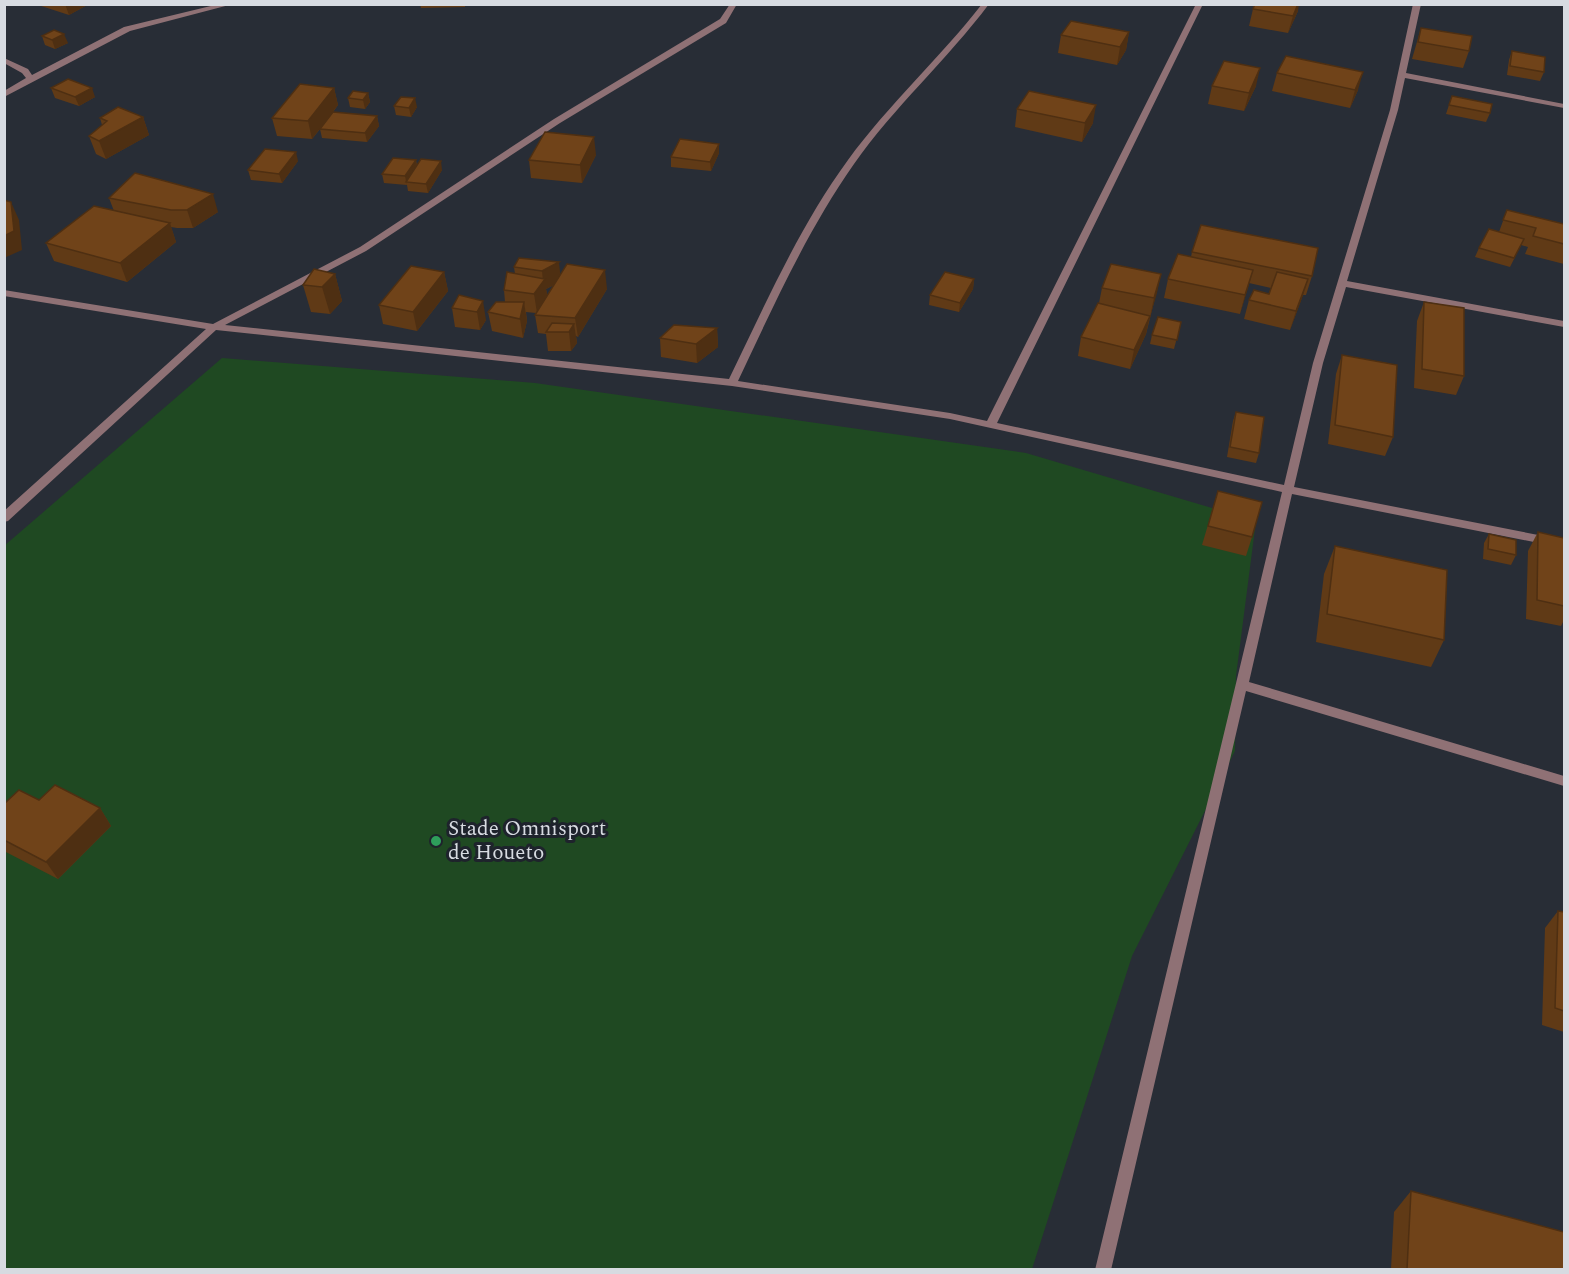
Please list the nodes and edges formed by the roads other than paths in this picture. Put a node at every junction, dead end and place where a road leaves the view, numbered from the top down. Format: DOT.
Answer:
graph roads {
  1 [pos="230,4"];
  2 [pos="734,4"];
  3 [pos="986,4"];
  4 [pos="1200,4"];
  5 [pos="1417,4"];
  6 [pos="4,60"];
  7 [pos="1402,75"];
  8 [pos="31,79"];
  9 [pos="4,95"];
  10 [pos="1564,106"];
  11 [pos="1342,283"];
  12 [pos="4,293"];
  13 [pos="1564,324"];
  14 [pos="214,327"];
  15 [pos="732,383"];
  16 [pos="991,424"];
  17 [pos="1290,490"];
  18 [pos="4,518"];
  19 [pos="1564,544"];
  20 [pos="1243,685"];
  21 [pos="1564,781"];
  22 [pos="1104,1269"];
  1 -- 8 [label="street"];
  2 -- 14 [label="street"];
  3 -- 15 [label="street"];
  4 -- 16 [label="street"];
  5 -- 7 [label="street"];
  6 -- 8 [label="street"];
  7 -- 10 [label="street"];
  7 -- 11 [label="street"];
  8 -- 9 [label="street"];
  11 -- 13 [label="street"];
  11 -- 17 [label="street"];
  12 -- 14 [label="street"];
  14 -- 15 [label="street"];
  14 -- 18 [label="street"];
  15 -- 16 [label="street"];
  16 -- 17 [label="street"];
  17 -- 19 [label="street"];
  17 -- 20 [label="street"];
  20 -- 21 [label="street"];
  20 -- 22 [label="street"];
}
